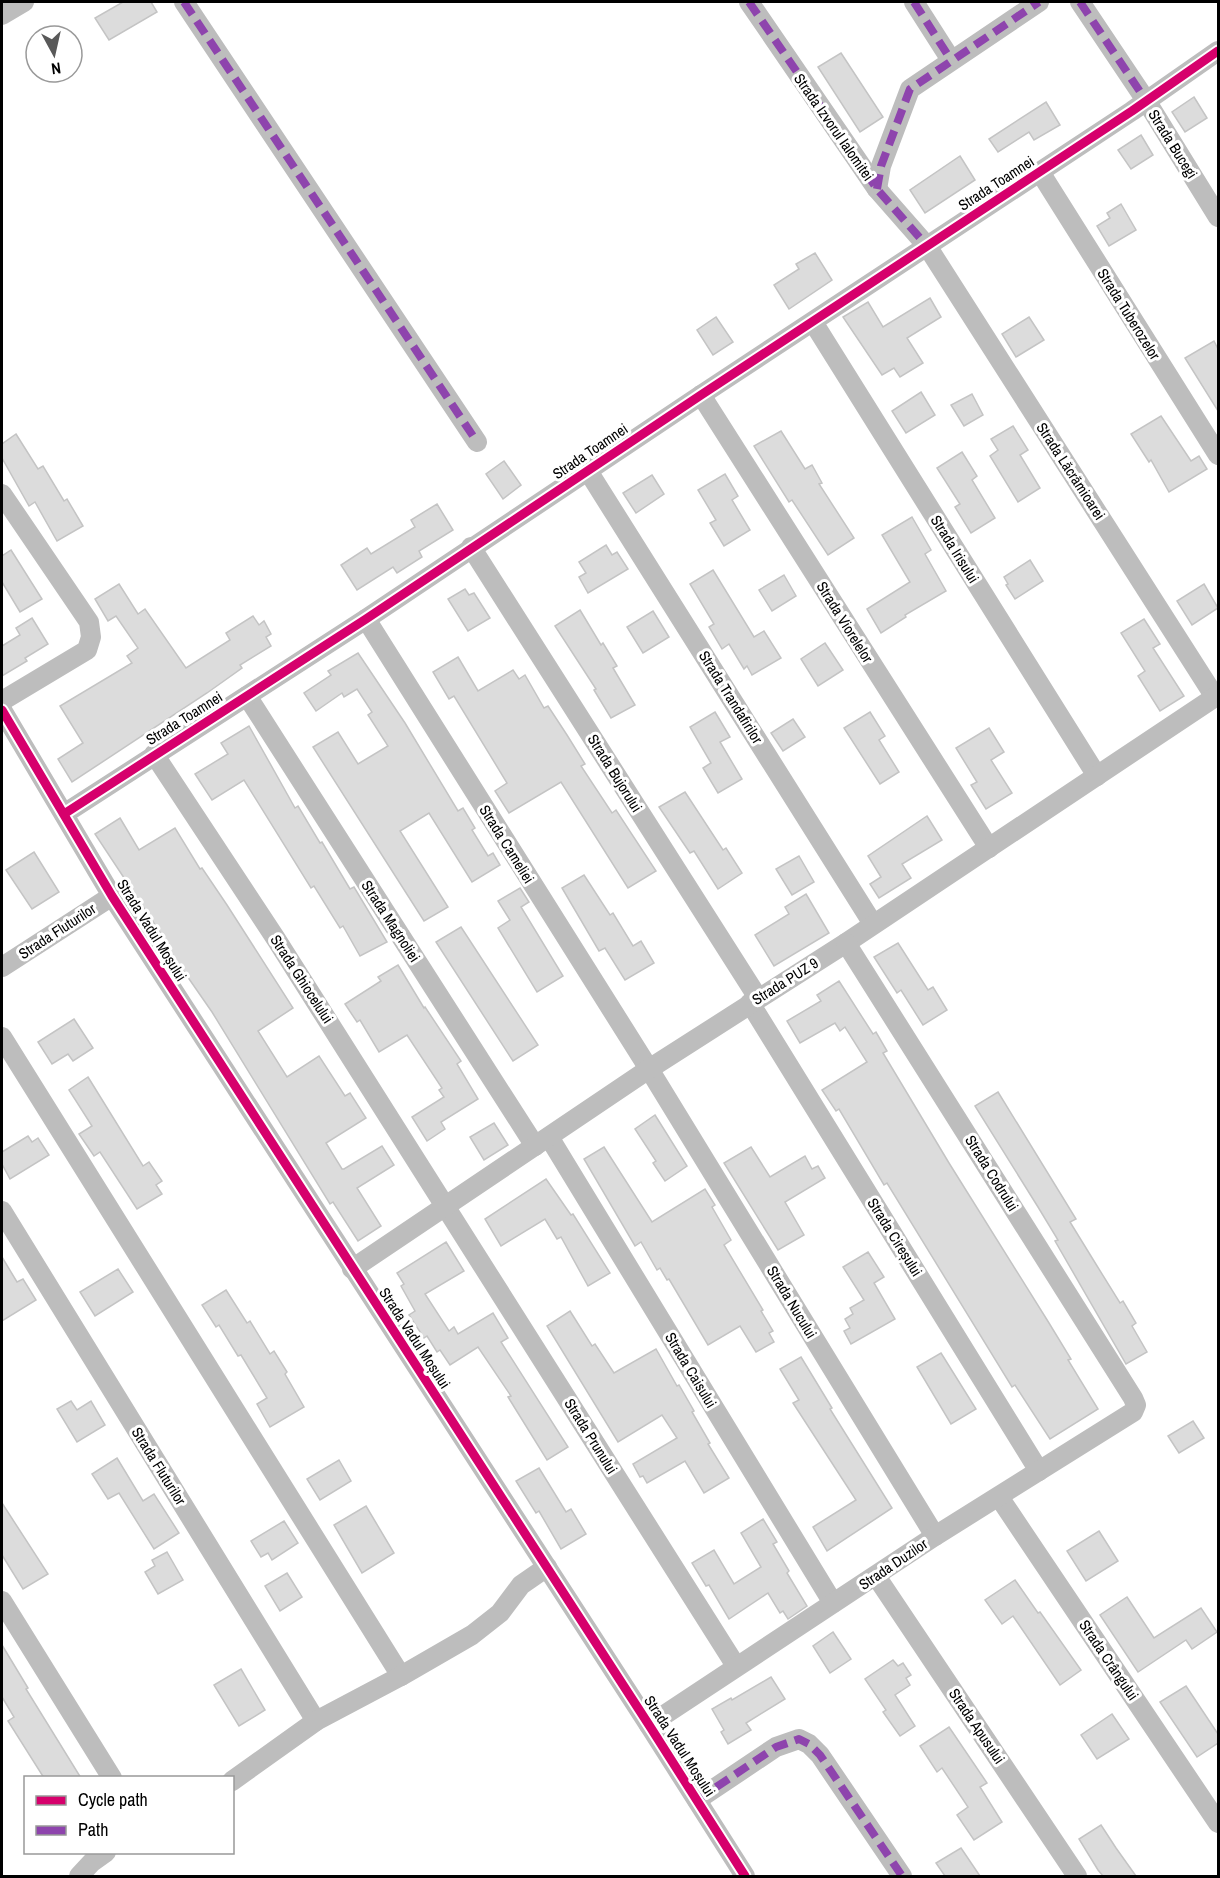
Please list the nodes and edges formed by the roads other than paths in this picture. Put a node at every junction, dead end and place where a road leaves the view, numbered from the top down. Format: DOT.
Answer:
graph roads {
  1 [pos="24,2"];
  2 [pos="184,2"];
  3 [pos="749,2"];
  4 [pos="914,2"];
  5 [pos="1039,2"];
  6 [pos="1080,2"];
  7 [pos="2,15"];
  8 [pos="1218,51"];
  9 [pos="951,60"];
  10 [pos="1139,106"];
  11 [pos="1040,172"];
  12 [pos="877,189"];
  13 [pos="1218,217"];
  14 [pos="927,246"];
  15 [pos="813,322"];
  16 [pos="701,395"];
  17 [pos="477,442"];
  18 [pos="1218,456"];
  19 [pos="588,471"];
  20 [pos="2,494"];
  21 [pos="471,547"];
  22 [pos="366,619"];
  23 [pos="247,696"];
  24 [pos="1217,696"];
  25 [pos="2,701"];
  26 [pos="2,710"];
  27 [pos="154,754"];
  28 [pos="1097,776"];
  29 [pos="64,814"];
  30 [pos="989,848"];
  31 [pos="112,896"];
  32 [pos="873,924"];
  33 [pos="846,943"];
  34 [pos="2,967"];
  35 [pos="754,1001"];
  36 [pos="2,1036"];
  37 [pos="649,1069"];
  38 [pos="542,1142"];
  39 [pos="446,1206"];
  40 [pos="2,1211"];
  41 [pos="352,1269"];
  42 [pos="1136,1405"];
  43 [pos="1039,1471"];
  44 [pos="999,1497"];
  45 [pos="935,1536"];
  46 [pos="547,1567"];
  47 [pos="876,1576"];
  48 [pos="2,1601"];
  49 [pos="833,1603"];
  50 [pos="736,1666"];
  51 [pos="401,1676"];
  52 [pos="316,1721"];
  53 [pos="649,1725"];
  54 [pos="111,1776"];
  55 [pos="234,1779"];
  56 [pos="697,1800"];
  57 [pos="1218,1823"];
  58 [pos="103,1854"];
  59 [pos="79,1876"];
  60 [pos="745,1876"];
  61 [pos="902,1876"];
  62 [pos="1077,1876"];
  1 -- 7 [label="street"];
  2 -- 17 [label="street"];
  3 -- 12 [label="street, Strada Izvorul Ialomitei"];
  4 -- 9 [label="street"];
  5 -- 9 [label="street"];
  6 -- 10 [label="street, Strada Bucegi"];
  8 -- 10 [label="street, Strada Toamnei"];
  9 -- 12 [label="street"];
  10 -- 11 [label="street, Strada Toamnei"];
  10 -- 13 [label="street, Strada Bucegi"];
  11 -- 14 [label="street, Strada Toamnei"];
  11 -- 18 [label="street, Strada Tuberozelor"];
  12 -- 14 [label="street, Strada Izvorul Ialomitei"];
  14 -- 15 [label="street, Strada Toamnei"];
  14 -- 24 [label="street, Strada Lăcrămioarei"];
  15 -- 16 [label="street, Strada Toamnei"];
  15 -- 28 [label="street, Strada Irisului"];
  16 -- 19 [label="street, Strada Toamnei"];
  16 -- 30 [label="street, Strada Viorelelor"];
  19 -- 21 [label="street, Strada Toamnei"];
  19 -- 32 [label="street, Strada Trandafirilor"];
  20 -- 25 [label="street"];
  21 -- 22 [label="street, Strada Toamnei"];
  21 -- 35 [label="street, Strada Bujorului"];
  22 -- 23 [label="street, Strada Toamnei"];
  22 -- 37 [label="street, Strada Cameliei"];
  23 -- 27 [label="street, Strada Toamnei"];
  23 -- 38 [label="street, Strada Magnoliei"];
  24 -- 28 [label="street, Strada PUZ 9"];
  26 -- 29 [label="street, Strada Vadul Moșului"];
  27 -- 29 [label="street, Strada Toamnei"];
  27 -- 39 [label="street, Strada Ghiocelului"];
  28 -- 30 [label="street, Strada PUZ 9"];
  29 -- 31 [label="street, Strada Vadul Moșului"];
  30 -- 32 [label="street, Strada PUZ 9"];
  31 -- 34 [label="street, Strada Fluturilor"];
  31 -- 41 [label="street, Strada Vadul Moșului"];
  32 -- 33 [label="street, Strada PUZ 9"];
  33 -- 35 [label="street, Strada PUZ 9"];
  33 -- 42 [label="street, Strada Codrului"];
  35 -- 37 [label="street, Strada PUZ 9"];
  35 -- 43 [label="street, Strada Cireșului"];
  36 -- 51 [label="street"];
  37 -- 38 [label="street, Strada PUZ 9"];
  37 -- 45 [label="street, Strada Nucului"];
  38 -- 39 [label="street, Strada PUZ 9"];
  38 -- 49 [label="street, Strada Caisului"];
  39 -- 41 [label="street, Strada PUZ 9"];
  39 -- 50 [label="street, Strada Prunului"];
  40 -- 52 [label="street, Strada Fluturilor"];
  41 -- 46 [label="street, Strada Vadul Moșului"];
  42 -- 43 [label="street, Strada Duzilor"];
  43 -- 44 [label="street, Strada Duzilor"];
  44 -- 45 [label="street, Strada Duzilor"];
  44 -- 57 [label="street, Strada Crângului"];
  45 -- 47 [label="street, Strada Duzilor"];
  46 -- 51 [label="street"];
  46 -- 53 [label="street, Strada Vadul Moșului"];
  47 -- 49 [label="street, Strada Duzilor"];
  47 -- 62 [label="street, Strada Apusului"];
  48 -- 54 [label="street"];
  49 -- 50 [label="street, Strada Duzilor"];
  50 -- 53 [label="street, Strada Duzilor"];
  51 -- 52 [label="street"];
  52 -- 55 [label="street"];
  53 -- 56 [label="street, Strada Vadul Moșului"];
  56 -- 60 [label="street, Strada Vadul Moșului"];
  56 -- 61 [label="street"];
  58 -- 59 [label="street"];
}
